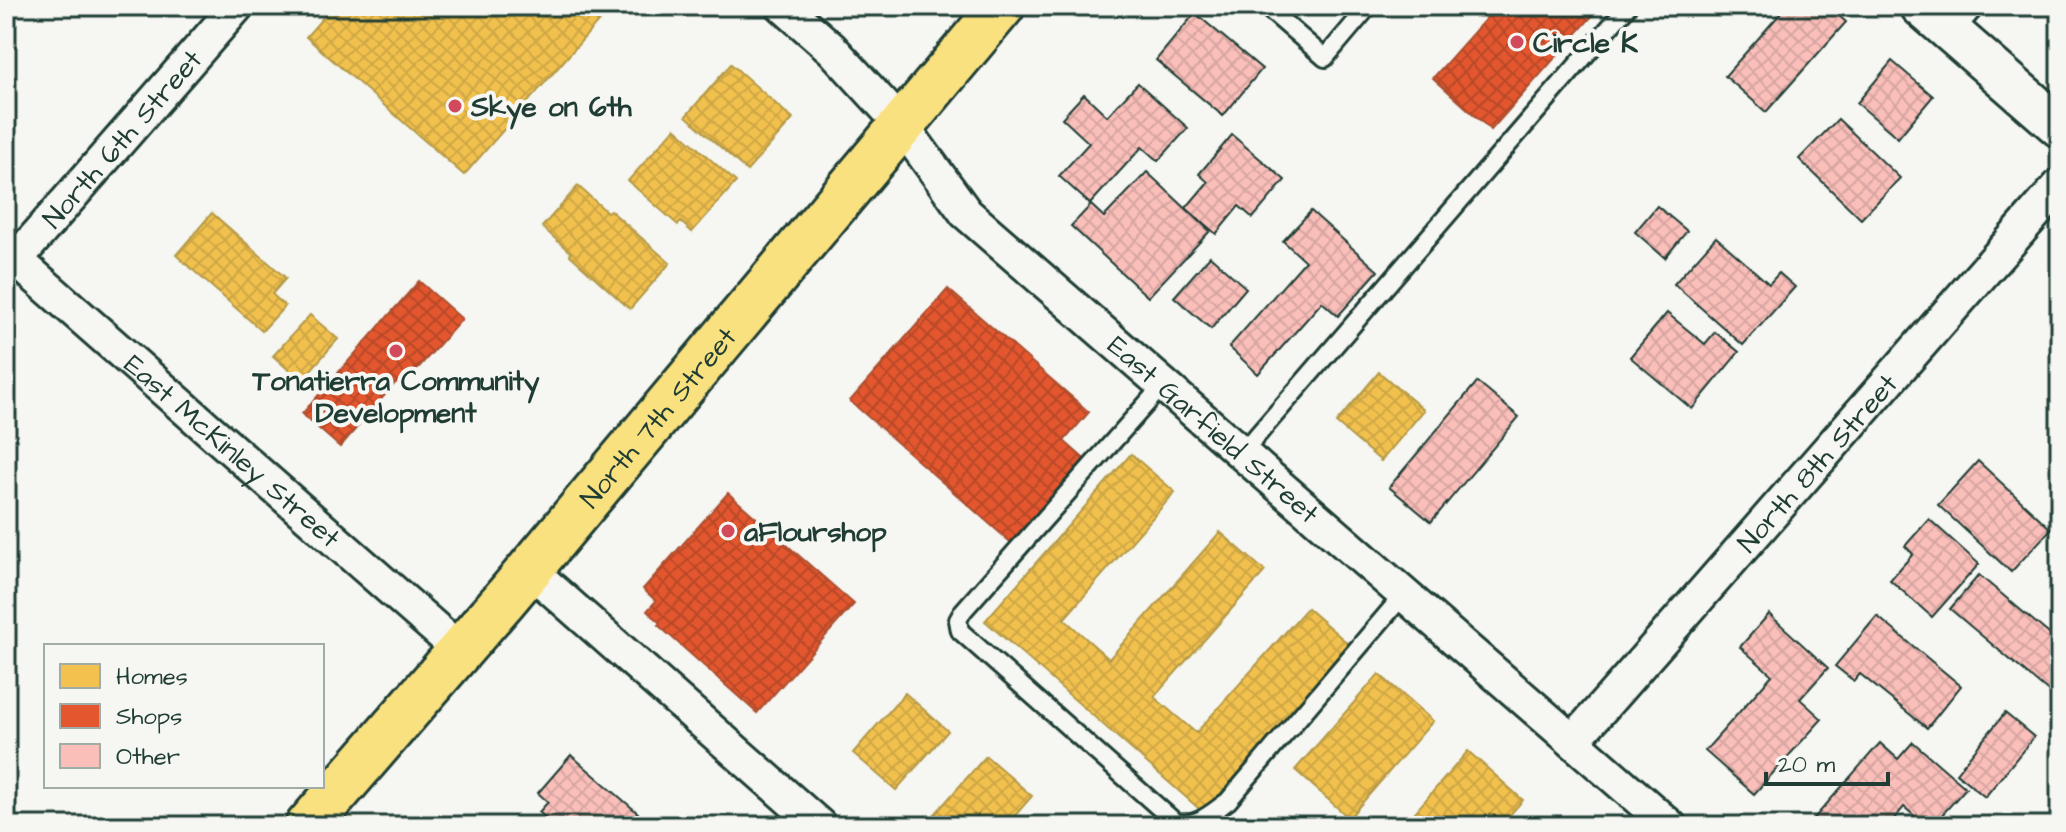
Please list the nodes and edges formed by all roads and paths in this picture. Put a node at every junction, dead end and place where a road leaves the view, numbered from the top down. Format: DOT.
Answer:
graph roads {
  1 [pos="237,6"];
  2 [pos="783,6"];
  3 [pos="1002,6"];
  4 [pos="1265,6"];
  5 [pos="1369,6"];
  6 [pos="1628,6"];
  7 [pos="1921,6"];
  8 [pos="1964,20"];
  9 [pos="901,124"];
  10 [pos="2060,127"];
  11 [pos="2060,185"];
  12 [pos="9,261"];
  13 [pos="1163,385"];
  14 [pos="1242,453"];
  15 [pos="530,570"];
  16 [pos="1404,594"];
  17 [pos="461,651"];
  18 [pos="1573,741"];
  19 [pos="308,826"];
  20 [pos="820,826"];
  21 [pos="1670,826"];
  1 -- 12 [label="street, North 6th Street"];
  2 -- 9 [label="street, East Garfield Street"];
  3 -- 9 [label="main road, North 7th Street"];
  4 -- 5 [label="lane"];
  6 -- 14 [label="lane"];
  7 -- 8 [label="street"];
  8 -- 10 [label="street"];
  9 -- 13 [label="street, East Garfield Street"];
  9 -- 15 [label="main road, North 7th Street"];
  11 -- 18 [label="street, North 8th Street"];
  12 -- 17 [label="street, East McKinley Street"];
  13 -- 14 [label="street, East Garfield Street"];
  13 -- 16 [label="lane"];
  14 -- 16 [label="street, East Garfield Street"];
  15 -- 17 [label="main road, North 7th Street"];
  15 -- 20 [label="street"];
  16 -- 18 [label="street, East Garfield Street"];
  17 -- 19 [label="main road, North 7th Street"];
  18 -- 21 [label="street, East Garfield Street"];
}
